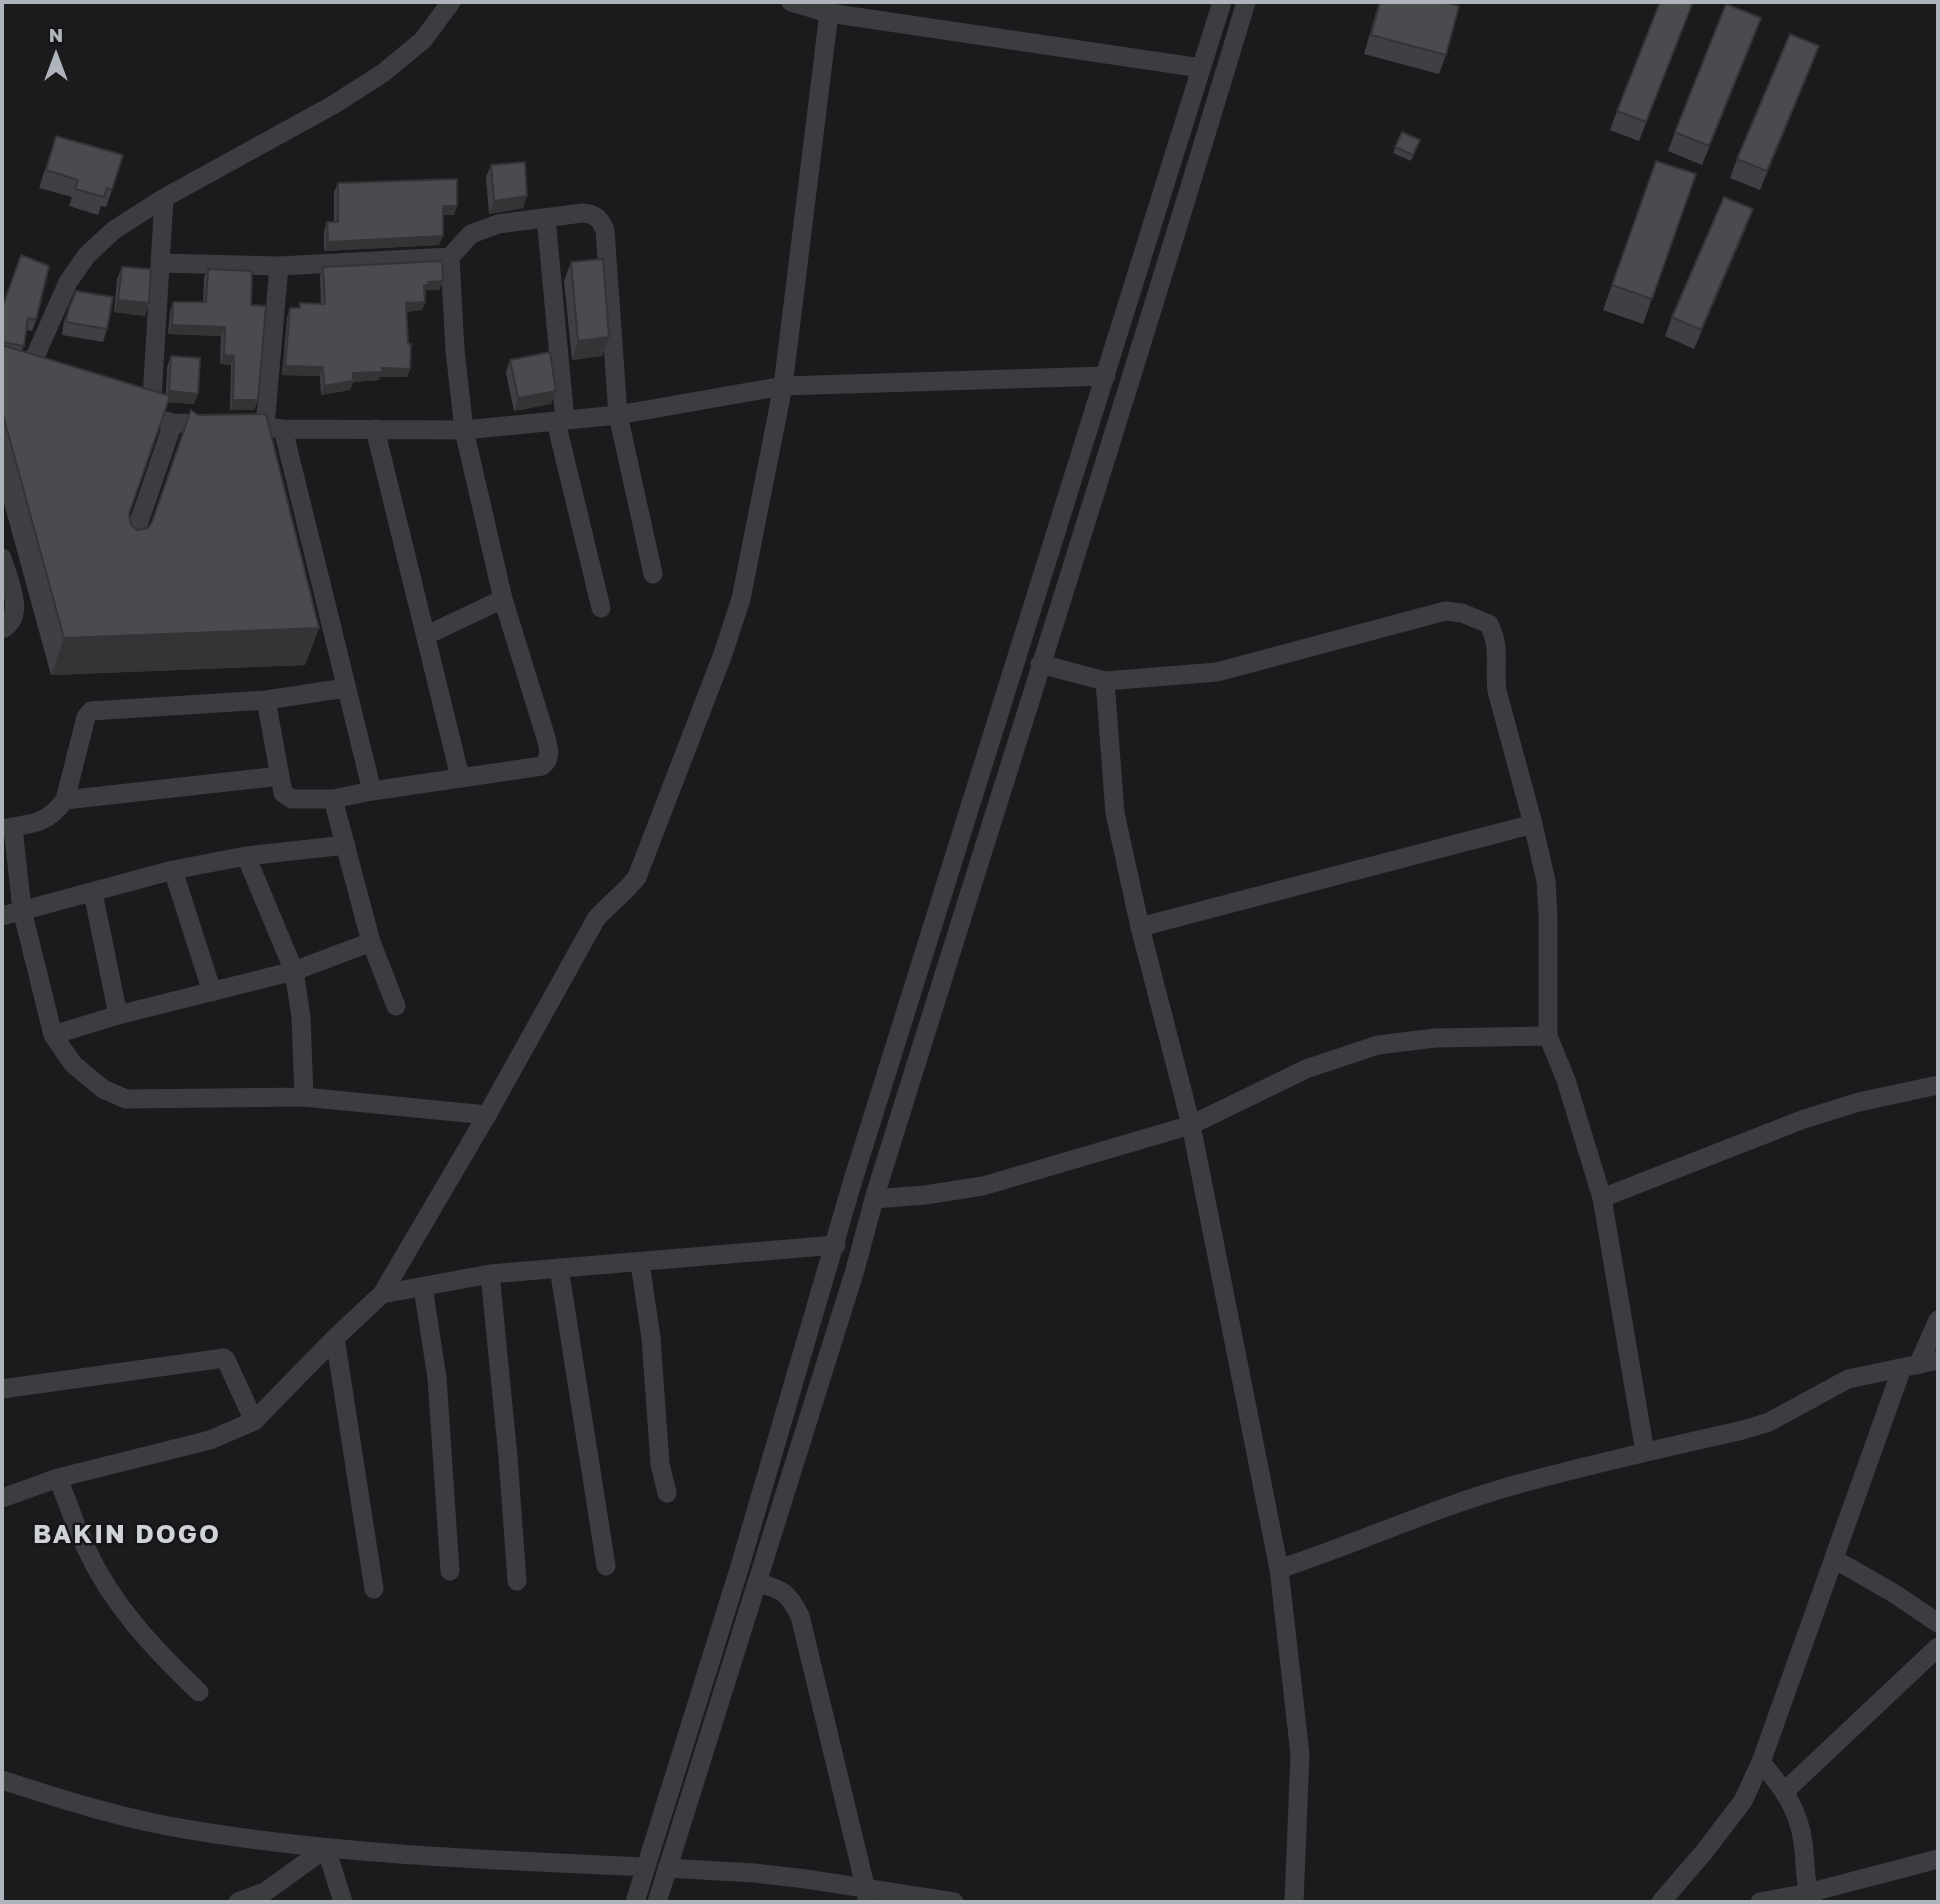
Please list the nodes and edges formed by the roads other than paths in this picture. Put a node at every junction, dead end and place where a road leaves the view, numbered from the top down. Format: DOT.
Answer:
graph roads {
  1 [pos="452,2"];
  2 [pos="790,2"];
  3 [pos="1222,2"];
  4 [pos="1247,2"];
  5 [pos="829,13"];
  6 [pos="1201,68"];
  7 [pos="164,198"];
  8 [pos="547,218"];
  9 [pos="450,257"];
  10 [pos="160,263"];
  11 [pos="279,266"];
  12 [pos="1106,376"];
  13 [pos="26,377"];
  14 [pos="783,387"];
  15 [pos="126,408"];
  16 [pos="618,415"];
  17 [pos="151,416"];
  18 [pos="560,421"];
  19 [pos="173,423"];
  20 [pos="274,427"];
  21 [pos="375,429"];
  22 [pos="464,430"];
  23 [pos="127,555"];
  24 [pos="2,558"];
  25 [pos="653,574"];
  26 [pos="503,598"];
  27 [pos="601,608"];
  28 [pos="2,629"];
  29 [pos="427,635"];
  30 [pos="1040,664"];
  31 [pos="1105,681"];
  32 [pos="346,688"];
  33 [pos="266,700"];
  34 [pos="280,776"];
  35 [pos="460,777"];
  36 [pos="372,791"];
  37 [pos="333,799"];
  38 [pos="65,800"];
  39 [pos="1533,824"];
  40 [pos="7,828"];
  41 [pos="346,845"];
  42 [pos="246,856"];
  43 [pos="173,870"];
  44 [pos="93,893"];
  45 [pos="22,910"];
  46 [pos="2,916"];
  47 [pos="1140,927"];
  48 [pos="371,942"];
  49 [pos="294,971"];
  50 [pos="212,992"];
  51 [pos="396,1006"];
  52 [pos="118,1015"];
  53 [pos="53,1035"];
  54 [pos="1548,1036"];
  55 [pos="1938,1086"];
  56 [pos="304,1097"];
  57 [pos="487,1115"];
  58 [pos="1191,1125"];
  59 [pos="1602,1198"];
  60 [pos="874,1199"];
  61 [pos="836,1245"];
  62 [pos="640,1262"];
  63 [pos="559,1268"];
  64 [pos="490,1274"];
  65 [pos="423,1287"];
  66 [pos="382,1294"];
  67 [pos="1938,1320"];
  68 [pos="335,1338"];
  69 [pos="1938,1360"];
  70 [pos="1910,1366"];
  71 [pos="2,1389"];
  72 [pos="254,1421"];
  73 [pos="1645,1452"];
  74 [pos="58,1478"];
  75 [pos="667,1493"];
  76 [pos="2,1498"];
  77 [pos="1834,1559"];
  78 [pos="606,1566"];
  79 [pos="1279,1569"];
  80 [pos="450,1571"];
  81 [pos="517,1581"];
  82 [pos="758,1583"];
  83 [pos="374,1589"];
  84 [pos="1938,1623"];
  85 [pos="1938,1647"];
  86 [pos="199,1692"];
  87 [pos="1761,1762"];
  88 [pos="2,1780"];
  89 [pos="672,1785"];
  90 [pos="692,1790"];
  91 [pos="1785,1791"];
  92 [pos="326,1848"];
  93 [pos="1938,1859"];
  94 [pos="645,1867"];
  95 [pos="667,1868"];
  96 [pos="867,1896"];
  97 [pos="1811,1898"];
  98 [pos="237,1902"];
  99 [pos="343,1902"];
  100 [pos="635,1902"];
  101 [pos="657,1902"];
  102 [pos="954,1902"];
  103 [pos="1294,1902"];
  104 [pos="1661,1902"];
  105 [pos="1760,1902"];
  1 -- 7 [label="street"];
  2 -- 5 [label="street"];
  3 -- 6 [label="street"];
  4 -- 30 [label="street"];
  5 -- 6 [label="street"];
  5 -- 14 [label="street"];
  6 -- 12 [label="street"];
  7 -- 10 [label="street"];
  7 -- 13 [label="street"];
  8 -- 9 [label="street"];
  8 -- 16 [label="street"];
  8 -- 18 [label="street"];
  9 -- 11 [label="street"];
  9 -- 22 [label="street"];
  10 -- 11 [label="street"];
  10 -- 17 [label="street"];
  11 -- 20 [label="street"];
  12 -- 14 [label="street"];
  12 -- 61 [label="street"];
  14 -- 16 [label="street"];
  14 -- 57 [label="street"];
  15 -- 17 [label="street"];
  16 -- 18 [label="street"];
  16 -- 25 [label="street"];
  17 -- 19 [label="street"];
  18 -- 22 [label="street"];
  18 -- 27 [label="street"];
  19 -- 20 [label="street"];
  19 -- 23 [label="street"];
  20 -- 21 [label="street"];
  20 -- 32 [label="street"];
  21 -- 22 [label="street"];
  21 -- 29 [label="street"];
  22 -- 26 [label="street"];
  24 -- 28 [label="street"];
  26 -- 29 [label="street"];
  26 -- 35 [label="street"];
  29 -- 35 [label="street"];
  30 -- 31 [label="street"];
  30 -- 60 [label="street"];
  31 -- 39 [label="street"];
  31 -- 47 [label="street"];
  32 -- 33 [label="street"];
  32 -- 36 [label="street"];
  33 -- 34 [label="street"];
  33 -- 38 [label="street"];
  34 -- 37 [label="street"];
  34 -- 38 [label="street"];
  35 -- 36 [label="street"];
  36 -- 37 [label="street"];
  37 -- 41 [label="street"];
  38 -- 40 [label="street"];
  39 -- 47 [label="street"];
  39 -- 54 [label="street"];
  40 -- 45 [label="street"];
  41 -- 42 [label="street"];
  41 -- 48 [label="street"];
  42 -- 43 [label="street"];
  42 -- 49 [label="street"];
  43 -- 44 [label="street"];
  43 -- 50 [label="street"];
  44 -- 45 [label="street"];
  44 -- 52 [label="street"];
  45 -- 46 [label="street"];
  45 -- 53 [label="street"];
  47 -- 58 [label="street"];
  48 -- 49 [label="street"];
  48 -- 51 [label="street"];
  49 -- 50 [label="street"];
  49 -- 56 [label="street"];
  50 -- 52 [label="street"];
  52 -- 53 [label="street"];
  53 -- 56 [label="street"];
  54 -- 58 [label="street"];
  54 -- 59 [label="street"];
  55 -- 59 [label="street"];
  56 -- 57 [label="street"];
  57 -- 66 [label="street"];
  58 -- 60 [label="street"];
  58 -- 79 [label="street"];
  59 -- 73 [label="street"];
  60 -- 82 [label="street"];
  61 -- 62 [label="street"];
  61 -- 89 [label="street"];
  62 -- 63 [label="street"];
  62 -- 75 [label="street"];
  63 -- 64 [label="street"];
  63 -- 78 [label="street"];
  64 -- 65 [label="street"];
  64 -- 81 [label="street"];
  65 -- 66 [label="street"];
  65 -- 80 [label="street"];
  66 -- 68 [label="street"];
  67 -- 70 [label="street"];
  68 -- 72 [label="street"];
  68 -- 83 [label="street"];
  69 -- 70 [label="street"];
  70 -- 73 [label="street"];
  70 -- 77 [label="street"];
  71 -- 72 [label="street"];
  72 -- 74 [label="street"];
  73 -- 79 [label="street"];
  74 -- 76 [label="street"];
  74 -- 86 [label="street"];
  77 -- 84 [label="street"];
  77 -- 87 [label="street"];
  79 -- 103 [label="street"];
  82 -- 90 [label="street"];
  82 -- 96 [label="street"];
  85 -- 91 [label="street"];
  87 -- 91 [label="street"];
  87 -- 104 [label="street"];
  88 -- 92 [label="street"];
  89 -- 90 [label="street"];
  89 -- 94 [label="street"];
  90 -- 95 [label="street"];
  91 -- 97 [label="street"];
  92 -- 94 [label="street"];
  92 -- 98 [label="street"];
  92 -- 99 [label="street"];
  93 -- 97 [label="street"];
  94 -- 100 [label="street"];
  95 -- 96 [label="street"];
  95 -- 101 [label="street"];
  96 -- 102 [label="street"];
  97 -- 105 [label="street"];
}
